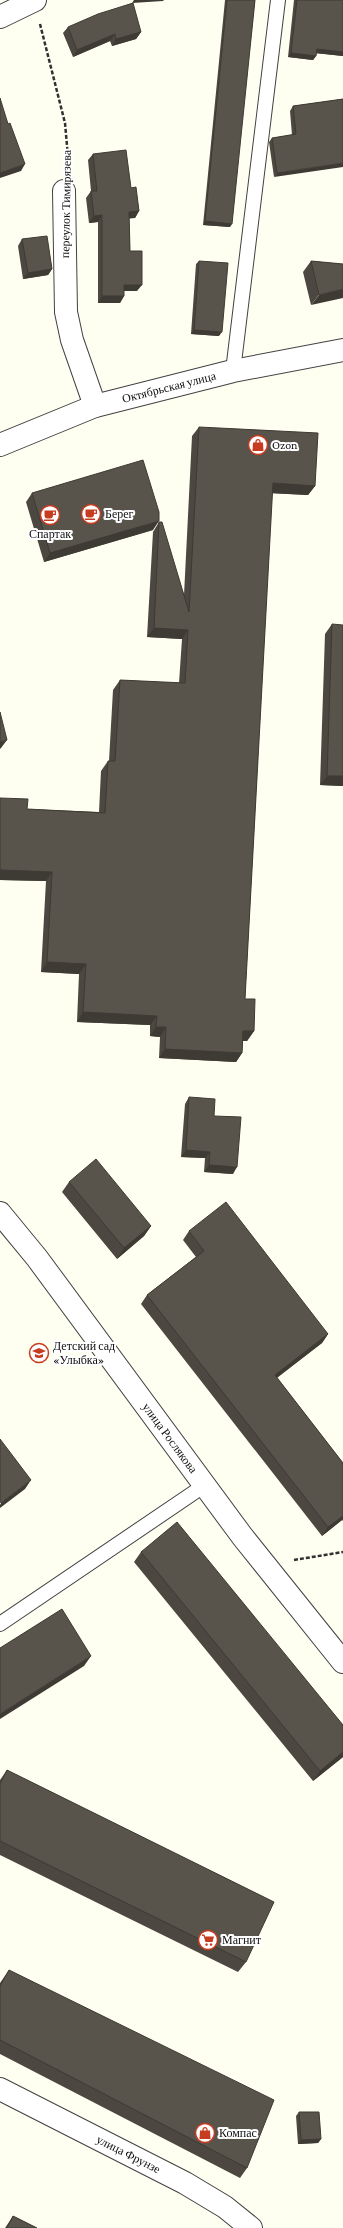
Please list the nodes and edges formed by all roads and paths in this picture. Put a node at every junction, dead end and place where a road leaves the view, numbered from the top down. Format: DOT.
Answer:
graph roads {
  1 [pos="278,0"];
  2 [pos="37,10"];
  3 [pos="0,16"];
  4 [pos="64,191"];
  5 [pos="343,350"];
  6 [pos="233,372"];
  7 [pos="95,406"];
  8 [pos="0,445"];
  9 [pos="0,1213"];
  10 [pos="205,1485"];
  11 [pos="343,1552"];
  12 [pos="266,1565"];
  13 [pos="0,1624"];
  14 [pos="343,1662"];
  15 [pos="0,2089"];
  16 [pos="251,2228"];
  1 -- 6 [label="lane"];
  2 -- 3 [label="street"];
  2 -- 4 [label="path, переулок Тимирязева"];
  4 -- 7 [label="street, переулок Тимирязева"];
  5 -- 6 [label="street, Октябрьская улица"];
  6 -- 7 [label="street, Октябрьская улица"];
  7 -- 8 [label="street, Октябрьская улица"];
  9 -- 10 [label="street, улица Рослякова"];
  10 -- 12 [label="street, улица Рослякова"];
  10 -- 13 [label="lane"];
  11 -- 12 [label="path"];
  12 -- 14 [label="street, улица Рослякова"];
  15 -- 16 [label="street, улица Фрунзе"];
}
